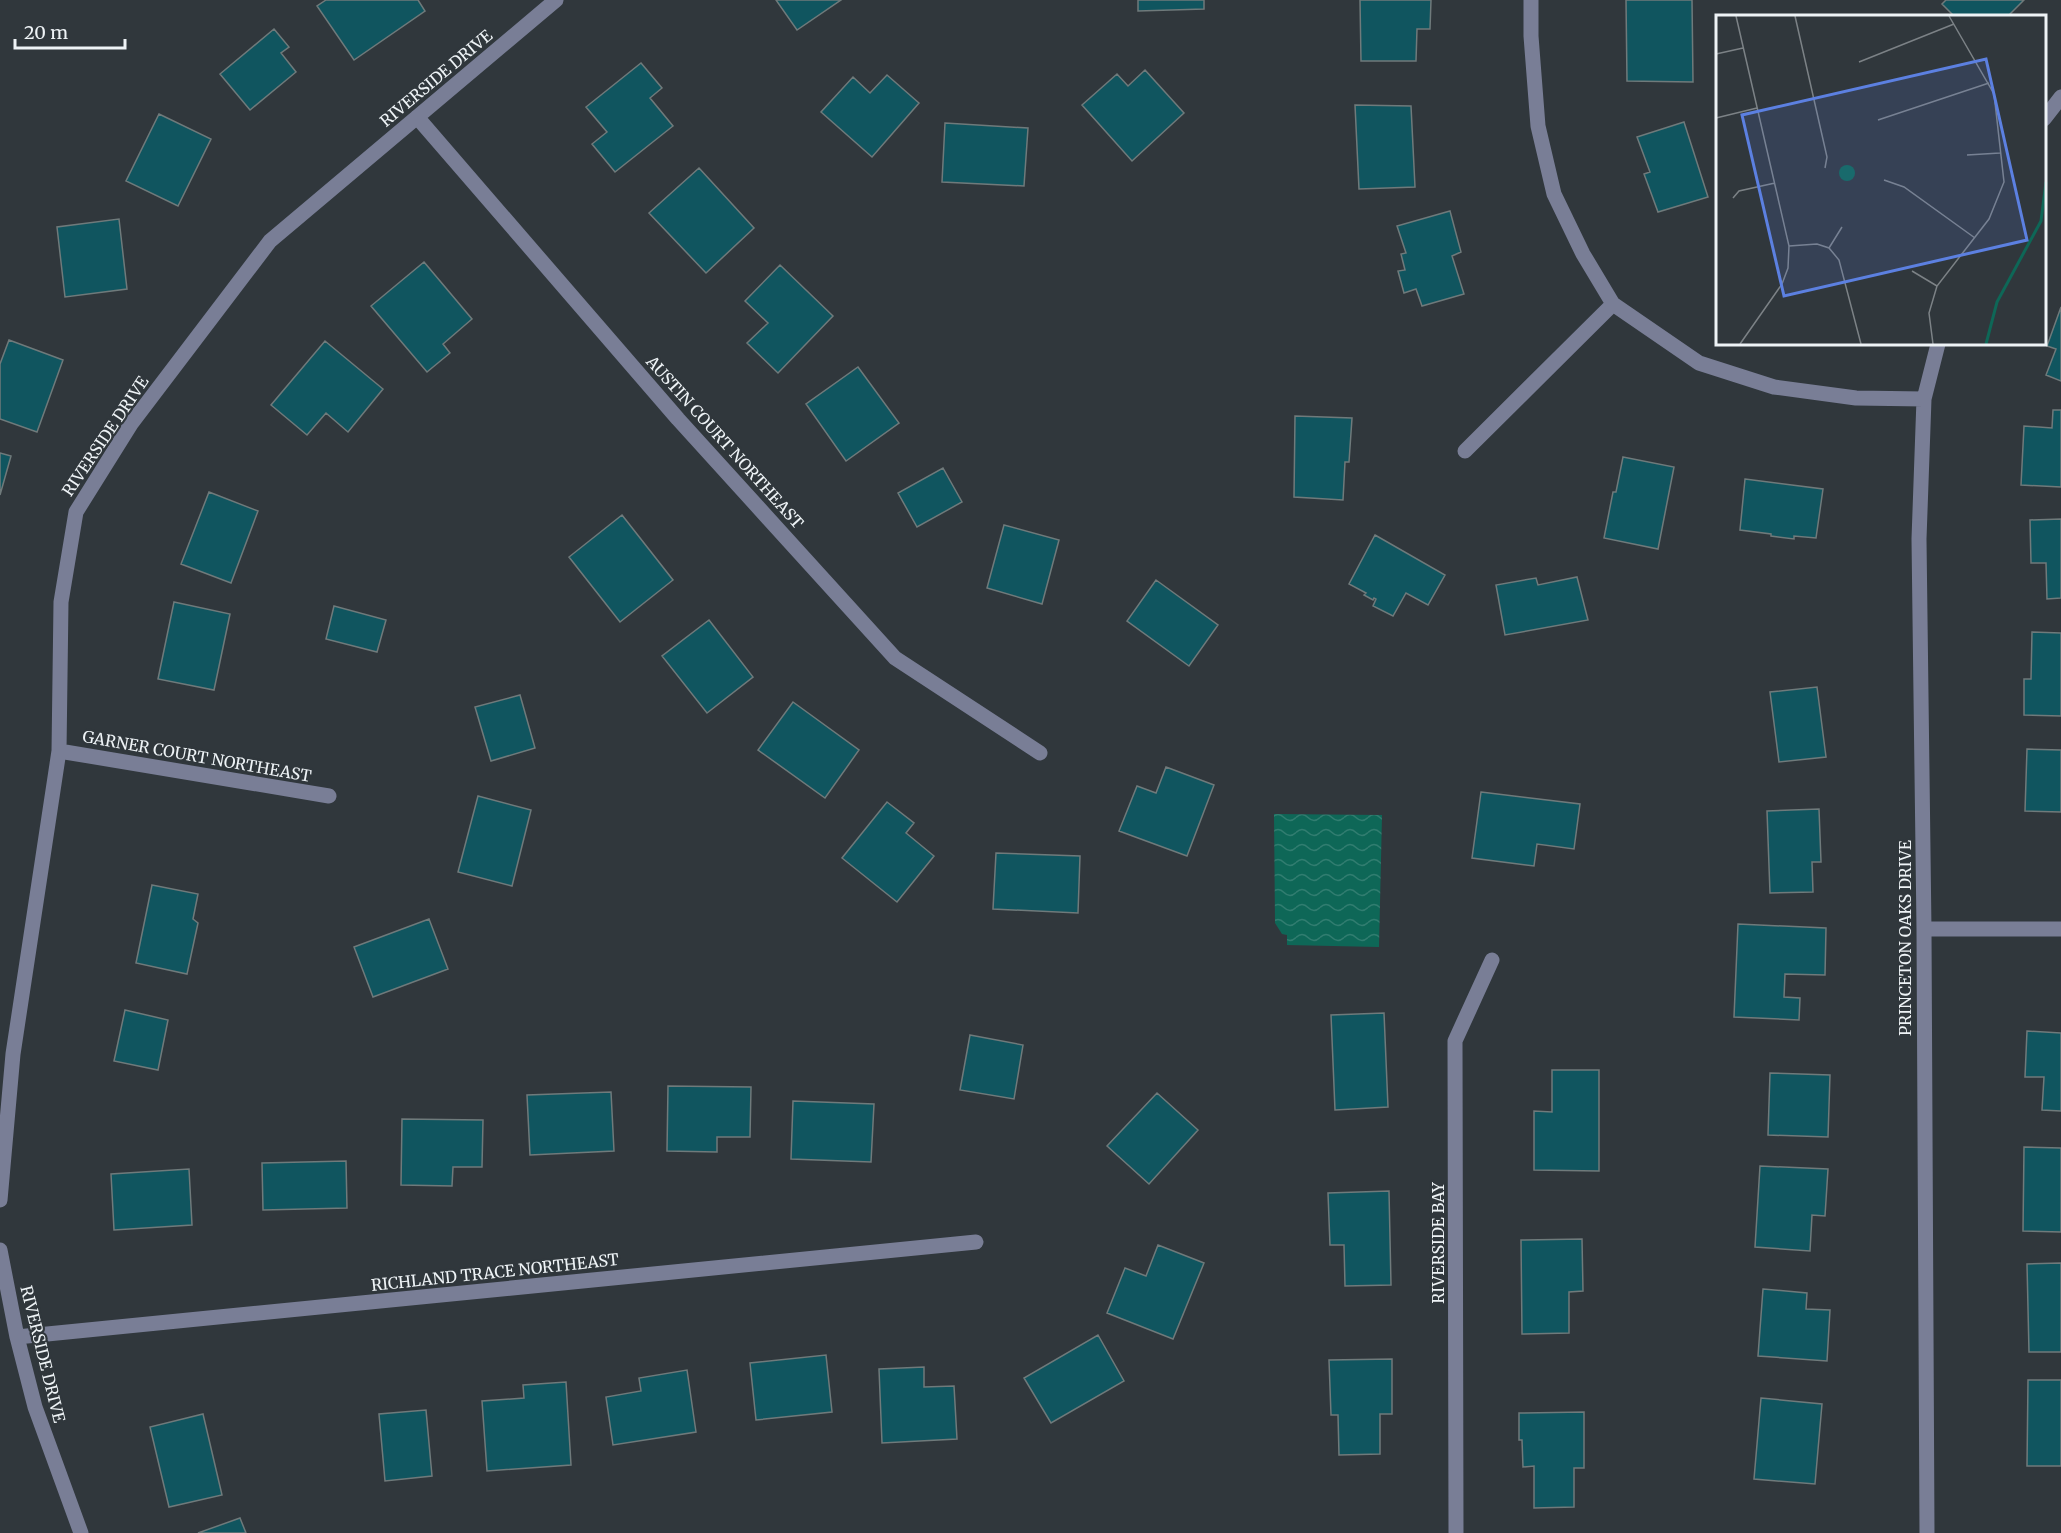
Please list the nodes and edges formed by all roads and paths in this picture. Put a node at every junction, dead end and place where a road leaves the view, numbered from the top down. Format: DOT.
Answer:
graph roads {
  1 [pos="556,0"];
  2 [pos="1531,0"];
  3 [pos="2061,98"];
  4 [pos="417,117"];
  5 [pos="2046,117"];
  6 [pos="1613,304"];
  7 [pos="1938,345"];
  8 [pos="1924,399"];
  9 [pos="1466,451"];
  10 [pos="59,751"];
  11 [pos="1040,753"];
  12 [pos="329,796"];
  13 [pos="1924,929"];
  14 [pos="2061,929"];
  15 [pos="1492,960"];
  16 [pos="0,1200"];
  17 [pos="976,1242"];
  18 [pos="0,1250"];
  19 [pos="17,1337"];
  20 [pos="81,1533"];
  21 [pos="1456,1533"];
  22 [pos="1927,1533"];
  1 -- 4 [label="street, RIVERSIDE DRIVE"];
  2 -- 6 [label="street"];
  3 -- 5 [label="street"];
  4 -- 10 [label="street, RIVERSIDE DRIVE"];
  4 -- 11 [label="street, AUSTIN COURT NORTHEAST"];
  6 -- 8 [label="street"];
  6 -- 9 [label="street"];
  7 -- 8 [label="street, PRINCETON OAKS DRIVE"];
  8 -- 13 [label="street, PRINCETON OAKS DRIVE"];
  10 -- 12 [label="street, GARNER COURT NORTHEAST"];
  10 -- 16 [label="street, RIVERSIDE DRIVE"];
  13 -- 14 [label="street"];
  13 -- 22 [label="street, PRINCETON OAKS DRIVE"];
  15 -- 21 [label="street, RIVERSIDE BAY"];
  17 -- 19 [label="street, RICHLAND TRACE NORTHEAST"];
  18 -- 19 [label="street, RIVERSIDE DRIVE"];
  19 -- 20 [label="street, RIVERSIDE DRIVE"];
}
